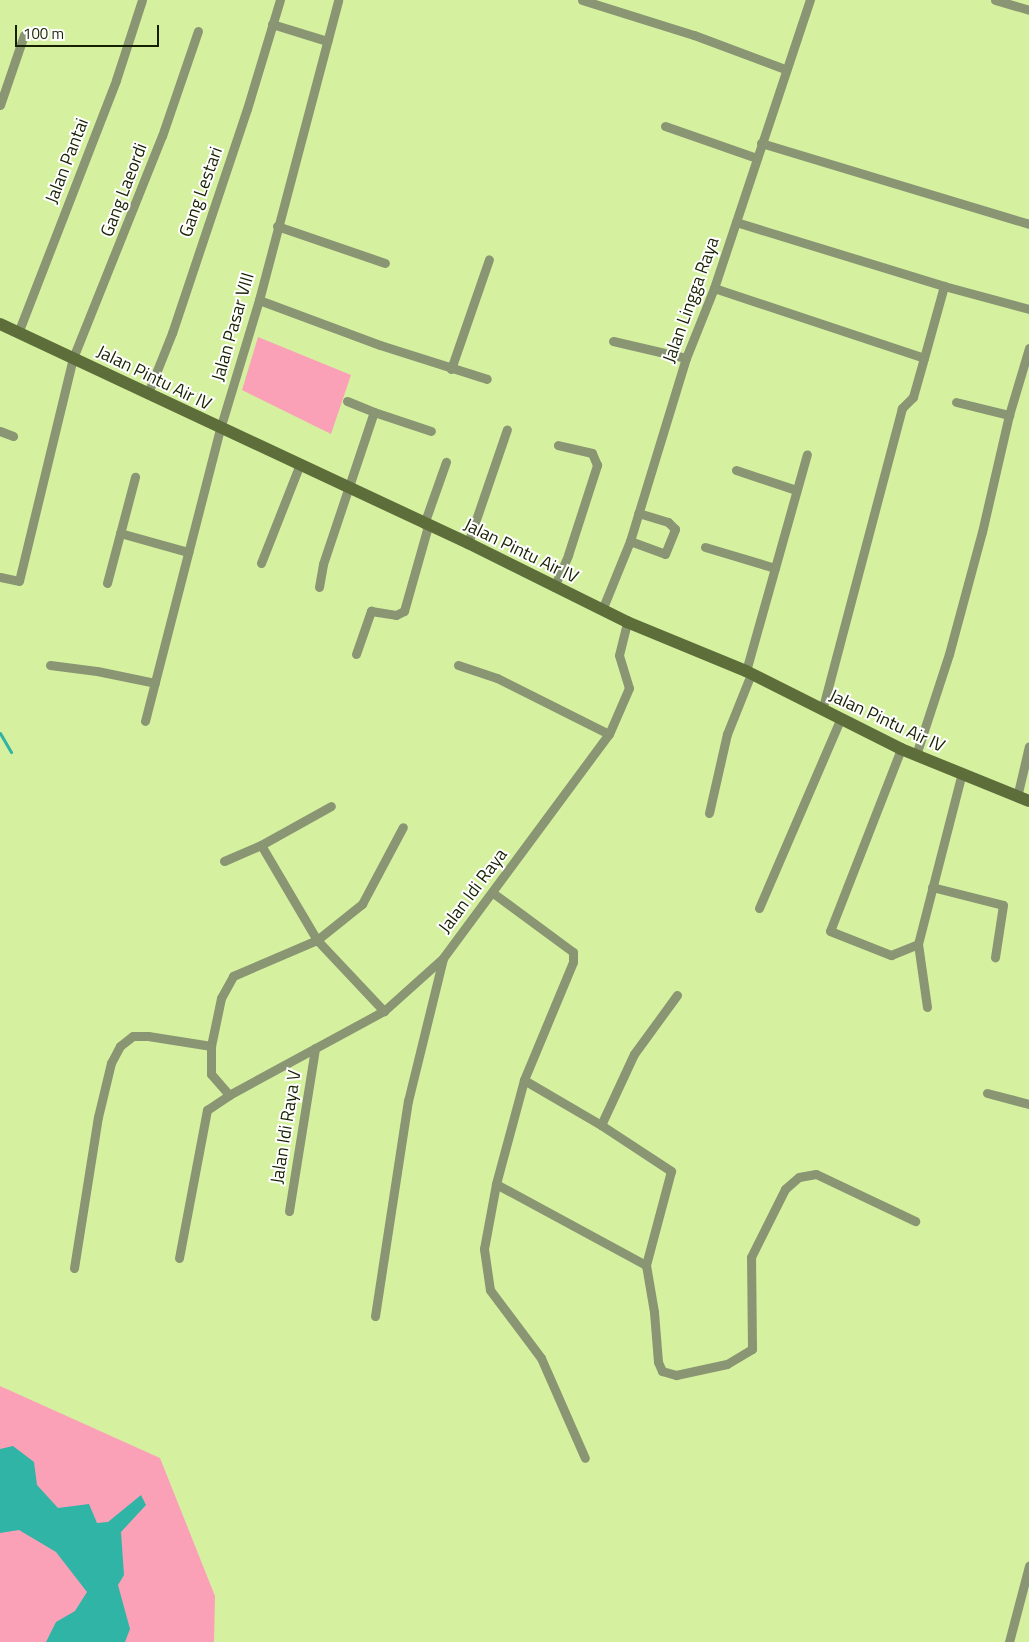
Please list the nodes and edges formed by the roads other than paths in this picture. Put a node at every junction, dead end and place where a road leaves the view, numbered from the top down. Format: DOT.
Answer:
graph roads {
  1 [pos="142,0"];
  2 [pos="280,0"];
  3 [pos="338,0"];
  4 [pos="582,0"];
  5 [pos="810,0"];
  6 [pos="995,0"];
  7 [pos="1029,10"];
  8 [pos="272,24"];
  9 [pos="198,31"];
  10 [pos="24,35"];
  11 [pos="327,41"];
  12 [pos="785,69"];
  13 [pos="0,105"];
  14 [pos="665,126"];
  15 [pos="761,143"];
  16 [pos="757,158"];
  17 [pos="736,222"];
  18 [pos="1029,224"];
  19 [pos="277,226"];
  20 [pos="489,259"];
  21 [pos="385,263"];
  22 [pos="944,286"];
  23 [pos="714,288"];
  24 [pos="259,300"];
  25 [pos="1029,309"];
  26 [pos="0,324"];
  27 [pos="18,333"];
  28 [pos="613,341"];
  29 [pos="1029,348"];
  30 [pos="73,358"];
  31 [pos="686,358"];
  32 [pos="924,358"];
  33 [pos="451,369"];
  34 [pos="487,379"];
  35 [pos="148,393"];
  36 [pos="347,401"];
  37 [pos="956,402"];
  38 [pos="374,412"];
  39 [pos="1009,415"];
  40 [pos="220,429"];
  41 [pos="507,429"];
  42 [pos="0,431"];
  43 [pos="431,431"];
  44 [pos="13,436"];
  45 [pos="558,445"];
  46 [pos="807,454"];
  47 [pos="446,462"];
  48 [pos="300,464"];
  49 [pos="736,470"];
  50 [pos="134,477"];
  51 [pos="348,489"];
  52 [pos="796,490"];
  53 [pos="638,513"];
  54 [pos="426,525"];
  55 [pos="120,533"];
  56 [pos="630,541"];
  57 [pos="468,543"];
  58 [pos="705,547"];
  59 [pos="188,552"];
  60 [pos="261,564"];
  61 [pos="775,568"];
  62 [pos="0,577"];
  63 [pos="107,583"];
  64 [pos="319,587"];
  65 [pos="554,587"];
  66 [pos="602,610"];
  67 [pos="627,622"];
  68 [pos="356,654"];
  69 [pos="50,665"];
  70 [pos="458,665"];
  71 [pos="748,673"];
  72 [pos="155,683"];
  73 [pos="822,710"];
  74 [pos="840,720"];
  75 [pos="145,721"];
  76 [pos="609,734"];
  77 [pos="1029,746"];
  78 [pos="901,749"];
  79 [pos="916,755"];
  80 [pos="962,773"];
  81 [pos="1023,798"];
  82 [pos="331,806"];
  83 [pos="709,813"];
  84 [pos="403,827"];
  85 [pos="261,845"];
  86 [pos="224,861"];
  87 [pos="932,887"];
  88 [pos="493,893"];
  89 [pos="760,908"];
  90 [pos="317,940"];
  91 [pos="918,944"];
  92 [pos="995,957"];
  93 [pos="443,958"];
  94 [pos="677,995"];
  95 [pos="927,1007"];
  96 [pos="384,1011"];
  97 [pos="211,1046"];
  98 [pos="315,1048"];
  99 [pos="524,1080"];
  100 [pos="988,1093"];
  101 [pos="229,1095"];
  102 [pos="1029,1104"];
  103 [pos="601,1124"];
  104 [pos="496,1184"];
  105 [pos="289,1211"];
  106 [pos="915,1221"];
  107 [pos="179,1258"];
  108 [pos="646,1265"];
  109 [pos="74,1268"];
  110 [pos="375,1316"];
  111 [pos="585,1458"];
  112 [pos="1029,1566"];
  113 [pos="1009,1642"];
  1 -- 27 [label="street, Jalan Pantai"];
  2 -- 8 [label="street, Gang Lestari"];
  3 -- 11 [label="street, Jalan Pasar VIII"];
  4 -- 12 [label="street"];
  5 -- 12 [label="street, Jalan Lingga Raya"];
  6 -- 7 [label="street"];
  8 -- 11 [label="street"];
  8 -- 35 [label="street, Gang Lestari"];
  9 -- 30 [label="street, Gang Laeordi"];
  10 -- 13 [label="street"];
  11 -- 19 [label="street, Jalan Pasar VIII"];
  12 -- 15 [label="street, Jalan Lingga Raya"];
  14 -- 16 [label="street"];
  15 -- 16 [label="street, Jalan Lingga Raya"];
  15 -- 18 [label="street"];
  16 -- 17 [label="street, Jalan Lingga Raya"];
  17 -- 22 [label="street"];
  17 -- 23 [label="street, Jalan Lingga Raya"];
  19 -- 21 [label="street"];
  19 -- 24 [label="street, Jalan Pasar VIII"];
  20 -- 33 [label="street"];
  22 -- 25 [label="street"];
  22 -- 32 [label="street"];
  23 -- 31 [label="street, Jalan Lingga Raya"];
  23 -- 32 [label="street"];
  24 -- 33 [label="street"];
  24 -- 40 [label="street, Jalan Pasar VIII"];
  26 -- 27 [label="main road, Jalan Pintu Air IV"];
  27 -- 30 [label="main road, Jalan Pintu Air IV"];
  28 -- 31 [label="street"];
  29 -- 39 [label="street"];
  30 -- 35 [label="main road, Jalan Pintu Air IV"];
  30 -- 62 [label="street, Gang Laeordi"];
  31 -- 53 [label="street, Jalan Lingga Raya"];
  32 -- 73 [label="street"];
  33 -- 34 [label="street"];
  35 -- 40 [label="main road, Jalan Pintu Air IV"];
  36 -- 38 [label="street"];
  37 -- 39 [label="street"];
  38 -- 43 [label="street"];
  38 -- 51 [label="street"];
  39 -- 79 [label="street"];
  40 -- 48 [label="main road, Jalan Pintu Air IV"];
  40 -- 59 [label="street, Jalan Pasar VIII"];
  41 -- 57 [label="street"];
  42 -- 44 [label="street"];
  45 -- 65 [label="street"];
  46 -- 52 [label="street"];
  47 -- 54 [label="street"];
  48 -- 51 [label="main road, Jalan Pintu Air IV"];
  48 -- 60 [label="street"];
  49 -- 52 [label="street"];
  50 -- 55 [label="street"];
  51 -- 54 [label="main road, Jalan Pintu Air IV"];
  51 -- 64 [label="street"];
  52 -- 61 [label="street"];
  53 -- 56 [label="street, Jalan Lingga Raya"];
  53 -- 56 [label="street"];
  54 -- 57 [label="main road, Jalan Pintu Air IV"];
  54 -- 68 [label="street"];
  55 -- 59 [label="street"];
  55 -- 63 [label="street"];
  56 -- 66 [label="street, Jalan Lingga Raya"];
  57 -- 65 [label="main road, Jalan Pintu Air IV"];
  58 -- 61 [label="street"];
  59 -- 72 [label="street, Jalan Pasar VIII"];
  61 -- 71 [label="street"];
  65 -- 66 [label="main road, Jalan Pintu Air IV"];
  66 -- 67 [label="main road, Jalan Pintu Air IV"];
  67 -- 71 [label="main road, Jalan Pintu Air IV"];
  67 -- 76 [label="street, Jalan Idi Raya"];
  69 -- 72 [label="street"];
  70 -- 76 [label="street"];
  71 -- 73 [label="main road, Jalan Pintu Air IV"];
  71 -- 83 [label="street"];
  72 -- 75 [label="street, Jalan Pasar VIII"];
  73 -- 74 [label="main road, Jalan Pintu Air IV"];
  74 -- 78 [label="main road, Jalan Pintu Air IV"];
  74 -- 89 [label="street"];
  76 -- 88 [label="street, Jalan Idi Raya"];
  77 -- 81 [label="street"];
  78 -- 79 [label="main road, Jalan Pintu Air IV"];
  78 -- 91 [label="street"];
  79 -- 80 [label="main road, Jalan Pintu Air IV"];
  80 -- 81 [label="main road, Jalan Pintu Air IV"];
  80 -- 87 [label="street"];
  82 -- 85 [label="street"];
  84 -- 90 [label="street"];
  85 -- 86 [label="street"];
  85 -- 90 [label="street"];
  87 -- 91 [label="street"];
  87 -- 92 [label="street"];
  88 -- 93 [label="street, Jalan Idi Raya"];
  88 -- 99 [label="street"];
  90 -- 96 [label="street"];
  90 -- 97 [label="street"];
  91 -- 95 [label="street"];
  93 -- 96 [label="street, Jalan Idi Raya"];
  93 -- 110 [label="street"];
  94 -- 103 [label="street"];
  96 -- 98 [label="street, Jalan Idi Raya"];
  97 -- 101 [label="street"];
  97 -- 109 [label="street"];
  98 -- 101 [label="street, Jalan Idi Raya"];
  98 -- 105 [label="street, Jalan Idi Raya V"];
  99 -- 103 [label="street"];
  99 -- 104 [label="street"];
  100 -- 102 [label="street"];
  101 -- 107 [label="street, Jalan Idi Raya"];
  103 -- 108 [label="street"];
  104 -- 108 [label="street"];
  104 -- 111 [label="street"];
  106 -- 108 [label="street"];
  112 -- 113 [label="street"];
}
